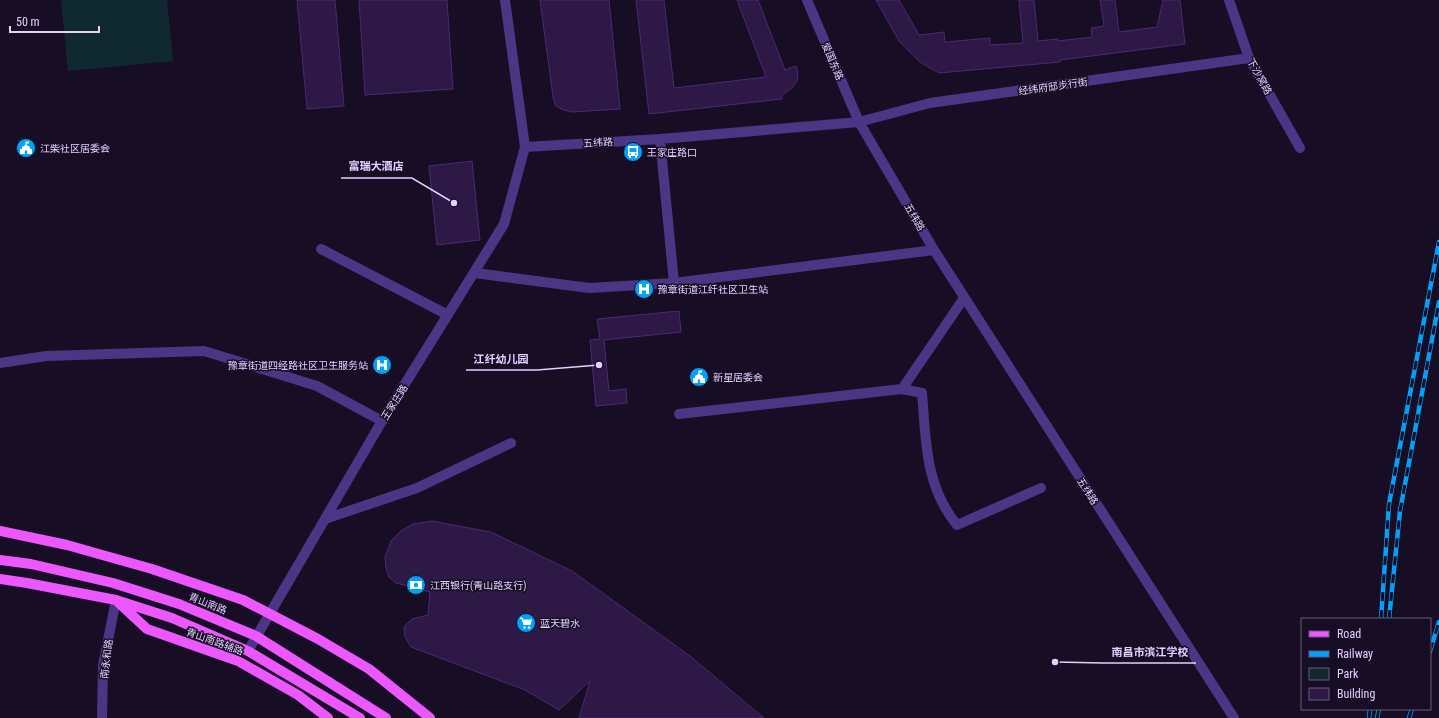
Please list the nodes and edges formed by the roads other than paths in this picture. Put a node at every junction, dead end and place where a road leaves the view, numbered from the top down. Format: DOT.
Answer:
graph roads {
  1 [pos="505,0"];
  2 [pos="807,0"];
  3 [pos="1229,0"];
  4 [pos="1250,58"];
  5 [pos="859,122"];
  6 [pos="660,138"];
  7 [pos="525,147"];
  8 [pos="1300,148"];
  9 [pos="321,249"];
  10 [pos="934,250"];
  11 [pos="475,273"];
  12 [pos="674,283"];
  13 [pos="964,298"];
  14 [pos="448,315"];
  15 [pos="0,363"];
  16 [pos="902,389"];
  17 [pos="679,414"];
  18 [pos="382,421"];
  19 [pos="512,443"];
  20 [pos="1041,488"];
  21 [pos="325,519"];
  22 [pos="0,531"];
  23 [pos="0,560"];
  24 [pos="0,579"];
  25 [pos="116,600"];
  26 [pos="269,614"];
  27 [pos="256,636"];
  28 [pos="248,651"];
  29 [pos="102,718"];
  30 [pos="328,718"];
  31 [pos="360,718"];
  32 [pos="386,718"];
  33 [pos="430,718"];
  34 [pos="1234,718"];
  1 -- 7 [label="street"];
  2 -- 5 [label="street, 爱国东路"];
  3 -- 4 [label="street, 下沙窝路"];
  4 -- 5 [label="street, 经纬府邸步行街"];
  4 -- 8 [label="street, 下沙窝路"];
  5 -- 6 [label="street, 五纬路"];
  5 -- 10 [label="street, 五纬路"];
  6 -- 7 [label="street, 五纬路"];
  6 -- 12 [label="street"];
  7 -- 11 [label="street, 王家庄路"];
  9 -- 14 [label="street"];
  10 -- 12 [label="street"];
  10 -- 13 [label="street, 五纬路"];
  11 -- 12 [label="street"];
  11 -- 14 [label="street, 王家庄路"];
  13 -- 16 [label="street"];
  13 -- 34 [label="street, 五纬路"];
  14 -- 18 [label="street, 王家庄路"];
  15 -- 18 [label="street"];
  16 -- 17 [label="street"];
  16 -- 20 [label="street"];
  18 -- 21 [label="street, 王家庄路"];
  19 -- 21 [label="street"];
  21 -- 26 [label="street, 王家庄路"];
  22 -- 26 [label="main road"];
  23 -- 27 [label="main road, 青山南路"];
  24 -- 25 [label="main road"];
  25 -- 28 [label="main road"];
  25 -- 29 [label="street, 南永和路"];
  25 -- 30 [label="main road, 青山南路辅路"];
  26 -- 27 [label="street, 王家庄路"];
  26 -- 33 [label="main road"];
  27 -- 28 [label="street, 王家庄路"];
  27 -- 32 [label="main road, 青山南路"];
  28 -- 31 [label="main road"];
}
